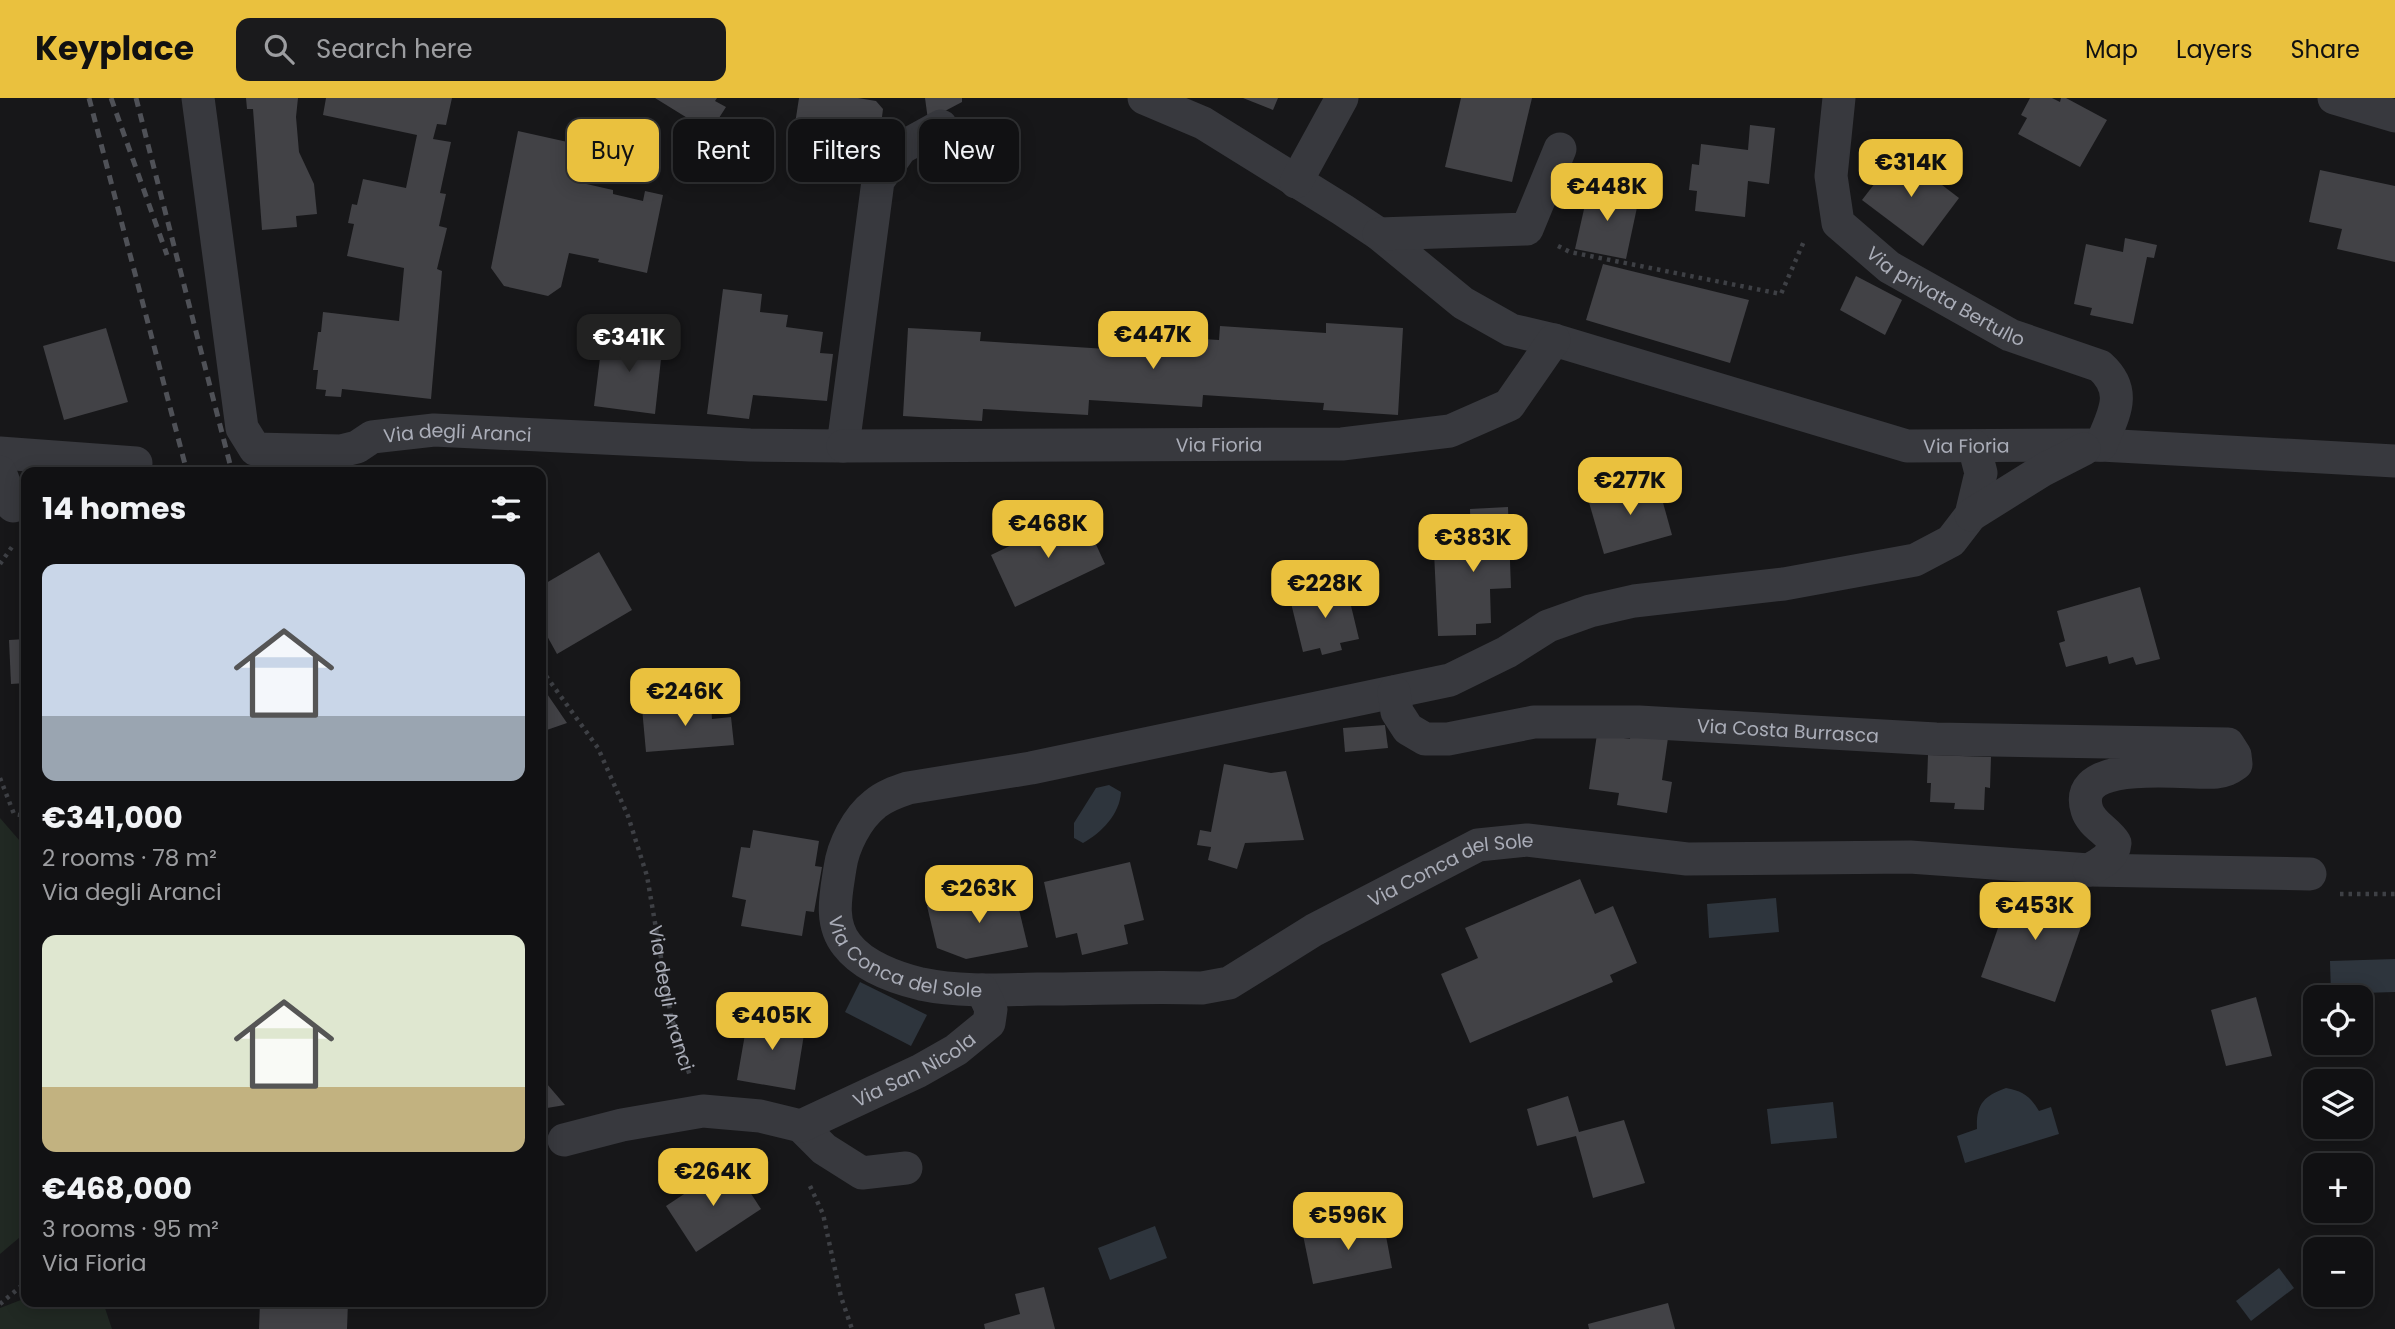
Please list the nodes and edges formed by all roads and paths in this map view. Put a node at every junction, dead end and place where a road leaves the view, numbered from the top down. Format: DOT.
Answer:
graph roads {
  1 [pos="198,98"];
  2 [pos="1144,98"];
  3 [pos="1342,98"];
  4 [pos="1839,98"];
  5 [pos="2334,98"];
  6 [pos="2395,116"];
  7 [pos="919,138"];
  8 [pos="1559,149"];
  9 [pos="1296,182"];
  10 [pos="1838,223"];
  11 [pos="1527,229"];
  12 [pos="1379,234"];
  13 [pos="1553,340"];
  14 [pos="768,445"];
  15 [pos="2095,445"];
  16 [pos="843,446"];
  17 [pos="1974,446"];
  18 [pos="0,453"];
  19 [pos="2395,461"];
  20 [pos="136,463"];
  21 [pos="0,472"];
  22 [pos="13,506"];
  23 [pos="1971,515"];
  24 [pos="546,676"];
  25 [pos="1394,692"];
  26 [pos="0,778"];
  27 [pos="21,815"];
  28 [pos="2089,870"];
  29 [pos="2310,874"];
  30 [pos="982,990"];
  31 [pos="703,1111"];
  32 [pos="801,1126"];
  33 [pos="564,1140"];
  34 [pos="906,1168"];
  35 [pos="806,1177"];
  36 [pos="21,1286"];
  37 [pos="0,1304"];
  38 [pos="852,1329"];
  1 -- 14 [label="street, Via degli Aranci"];
  2 -- 9 [label="street, Via Fioria"];
  3 -- 9 [label="street"];
  4 -- 10 [label="street"];
  5 -- 6 [label="street"];
  7 -- 16 [label="street"];
  8 -- 11 [label="street"];
  9 -- 12 [label="street, Via Fioria"];
  10 -- 11 [label="path"];
  10 -- 15 [label="street, Via privata Bertullo"];
  11 -- 12 [label="street"];
  12 -- 13 [label="street, Via Fioria"];
  13 -- 16 [label="street, Via Fioria"];
  13 -- 17 [label="street, Via Fioria"];
  14 -- 16 [label="street, Via Fioria"];
  15 -- 17 [label="street, Via Fioria"];
  15 -- 19 [label="street, Via Fioria"];
  15 -- 23 [label="street, Via Conca del Sole"];
  17 -- 23 [label="street, Via Conca del Sole"];
  18 -- 20 [label="street"];
  21 -- 22 [label="street"];
  23 -- 25 [label="street, Via Conca del Sole"];
  24 -- 31 [label="path, Via degli Aranci"];
  25 -- 28 [label="street, Via Costa Burrasca"];
  25 -- 30 [label="street, Via Conca del Sole"];
  26 -- 27 [label="path"];
  28 -- 29 [label="street, Via Conca del Sole"];
  28 -- 30 [label="street, Via Conca del Sole"];
  30 -- 32 [label="street, Via San Nicola"];
  31 -- 32 [label="street"];
  31 -- 33 [label="street"];
  32 -- 34 [label="street"];
  35 -- 38 [label="path"];
  36 -- 37 [label="path"];
}
